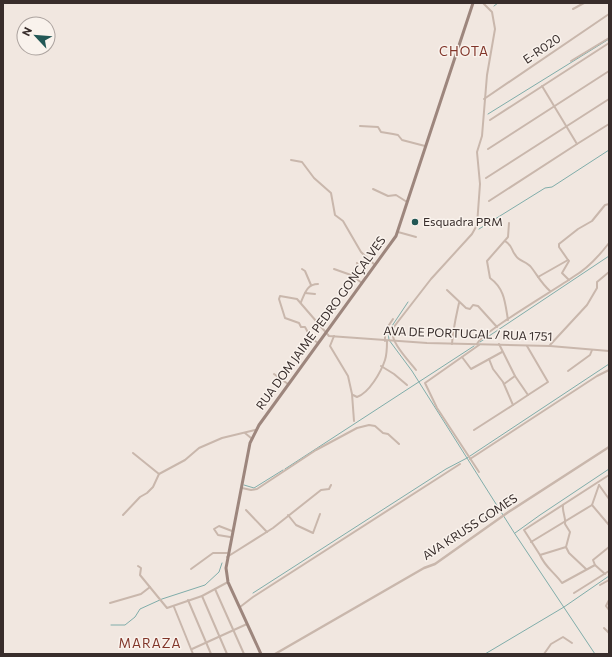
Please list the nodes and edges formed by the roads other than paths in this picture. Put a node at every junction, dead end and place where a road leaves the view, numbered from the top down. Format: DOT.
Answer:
graph roads {
  1 [pos="473,3"];
  2 [pos="484,3"];
  3 [pos="584,3"];
  4 [pos="573,9"];
  5 [pos="609,14"];
  6 [pos="609,38"];
  7 [pos="609,43"];
  8 [pos="571,61"];
  9 [pos="609,71"];
  10 [pos="542,86"];
  11 [pos="484,99"];
  12 [pos="609,99"];
  13 [pos="553,106"];
  14 [pos="490,120"];
  15 [pos="609,124"];
  16 [pos="360,126"];
  17 [pos="565,127"];
  18 [pos="577,144"];
  19 [pos="426,146"];
  20 [pos="488,149"];
  21 [pos="290,160"];
  22 [pos="486,178"];
  23 [pos="373,189"];
  24 [pos="489,201"];
  25 [pos="408,202"];
  26 [pos="609,204"];
  27 [pos="509,223"];
  28 [pos="398,232"];
  29 [pos="416,236"];
  30 [pos="505,241"];
  31 [pos="609,243"];
  32 [pos="568,260"];
  33 [pos="357,263"];
  34 [pos="375,265"];
  35 [pos="302,269"];
  36 [pos="334,269"];
  37 [pos="609,272"];
  38 [pos="351,275"];
  39 [pos="538,277"];
  40 [pos="569,280"];
  41 [pos="362,283"];
  42 [pos="318,284"];
  43 [pos="311,285"];
  44 [pos="448,290"];
  45 [pos="550,291"];
  46 [pos="305,293"];
  47 [pos="315,294"];
  48 [pos="301,302"];
  49 [pos="459,303"];
  50 [pos="393,319"];
  51 [pos="508,320"];
  52 [pos="497,327"];
  53 [pos="326,334"];
  54 [pos="334,336"];
  55 [pos="386,341"];
  56 [pos="395,341"];
  57 [pos="318,344"];
  58 [pos="452,344"];
  59 [pos="477,344"];
  60 [pos="480,344"];
  61 [pos="498,344"];
  62 [pos="527,346"];
  63 [pos="550,346"];
  64 [pos="593,349"];
  65 [pos="609,350"];
  66 [pos="502,352"];
  67 [pos="462,357"];
  68 [pos="490,359"];
  69 [pos="382,366"];
  70 [pos="416,370"];
  71 [pos="568,370"];
  72 [pos="609,370"];
  73 [pos="274,374"];
  74 [pos="515,376"];
  75 [pos="288,384"];
  76 [pos="504,384"];
  77 [pos="406,385"];
  78 [pos="352,394"];
  79 [pos="528,395"];
  80 [pos="513,405"];
  81 [pos="354,421"];
  82 [pos="255,430"];
  83 [pos="474,430"];
  84 [pos="245,433"];
  85 [pos="251,438"];
  86 [pos="399,444"];
  87 [pos="609,447"];
  88 [pos="133,453"];
  89 [pos="470,459"];
  90 [pos="460,464"];
  91 [pos="479,472"];
  92 [pos="159,474"];
  93 [pos="609,475"];
  94 [pos="598,484"];
  95 [pos="331,485"];
  96 [pos="240,487"];
  97 [pos="609,499"];
  98 [pos="563,505"];
  99 [pos="592,505"];
  100 [pos="246,510"];
  101 [pos="320,514"];
  102 [pos="123,515"];
  103 [pos="288,515"];
  104 [pos="565,520"];
  105 [pos="609,524"];
  106 [pos="232,531"];
  107 [pos="267,532"];
  108 [pos="230,537"];
  109 [pos="531,542"];
  110 [pos="566,547"];
  111 [pos="609,547"];
  112 [pos="227,555"];
  113 [pos="540,555"];
  114 [pos="595,565"];
  115 [pos="138,566"];
  116 [pos="191,569"];
  117 [pos="586,569"];
  118 [pos="609,571"];
  119 [pos="604,574"];
  120 [pos="608,581"];
  121 [pos="228,582"];
  122 [pos="600,585"];
  123 [pos="150,587"];
  124 [pos="215,589"];
  125 [pos="574,593"];
  126 [pos="202,596"];
  127 [pos="188,600"];
  128 [pos="609,600"];
  129 [pos="110,603"];
  130 [pos="174,607"];
  131 [pos="240,607"];
  132 [pos="609,610"];
  133 [pos="247,624"];
  134 [pos="604,628"];
  135 [pos="233,630"];
  136 [pos="609,633"];
  137 [pos="219,636"];
  138 [pos="206,642"];
  139 [pos="572,643"];
  140 [pos="192,649"];
  141 [pos="193,654"];
  142 [pos="211,654"];
  143 [pos="227,654"];
  144 [pos="244,654"];
  145 [pos="261,654"];
  146 [pos="275,654"];
  147 [pos="544,654"];
  1 -- 19 [label="main road, RUA DOM JAIME PEDRO GONÇALVES"];
  2 -- 11 [label="street"];
  3 -- 4 [label="street"];
  5 -- 11 [label="street, E-R020"];
  6 -- 8 [label="street"];
  7 -- 10 [label="street"];
  9 -- 13 [label="street"];
  10 -- 13 [label="street"];
  10 -- 14 [label="street"];
  11 -- 56 [label="street"];
  12 -- 17 [label="street"];
  13 -- 17 [label="street"];
  13 -- 20 [label="street"];
  15 -- 18 [label="street"];
  16 -- 19 [label="street"];
  17 -- 18 [label="street"];
  17 -- 22 [label="street"];
  18 -- 24 [label="street"];
  19 -- 25 [label="main road, RUA DOM JAIME PEDRO GONÇALVES"];
  21 -- 34 [label="street"];
  23 -- 25 [label="street"];
  25 -- 28 [label="main road, RUA DOM JAIME PEDRO GONÇALVES"];
  26 -- 32 [label="street"];
  27 -- 30 [label="street"];
  28 -- 29 [label="street"];
  28 -- 34 [label="main road, RUA DOM JAIME PEDRO GONÇALVES"];
  30 -- 39 [label="street"];
  30 -- 51 [label="street"];
  31 -- 40 [label="street"];
  32 -- 39 [label="street"];
  32 -- 40 [label="street"];
  33 -- 38 [label="street"];
  34 -- 41 [label="main road, RUA DOM JAIME PEDRO GONÇALVES"];
  35 -- 43 [label="street"];
  36 -- 38 [label="street"];
  37 -- 63 [label="street"];
  38 -- 41 [label="street"];
  39 -- 45 [label="street"];
  40 -- 45 [label="street"];
  41 -- 53 [label="main road, RUA DOM JAIME PEDRO GONÇALVES"];
  42 -- 43 [label="street"];
  43 -- 46 [label="street"];
  44 -- 49 [label="street"];
  45 -- 51 [label="street"];
  46 -- 47 [label="street"];
  46 -- 48 [label="street"];
  48 -- 53 [label="street"];
  48 -- 57 [label="street"];
  49 -- 52 [label="street"];
  49 -- 58 [label="street"];
  50 -- 55 [label="street"];
  51 -- 52 [label="street"];
  52 -- 59 [label="street"];
  53 -- 54 [label="street, AVA DE PORTUGAL / RUA 1751"];
  53 -- 57 [label="main road, RUA DOM JAIME PEDRO GONÇALVES"];
  54 -- 55 [label="street, AVA DE PORTUGAL / RUA 1751"];
  54 -- 78 [label="street"];
  55 -- 56 [label="street, AVA DE PORTUGAL / RUA 1751"];
  55 -- 69 [label="street"];
  56 -- 58 [label="street, AVA DE PORTUGAL / RUA 1751"];
  56 -- 70 [label="street"];
  57 -- 75 [label="main road, RUA DOM JAIME PEDRO GONÇALVES"];
  58 -- 59 [label="street, AVA DE PORTUGAL / RUA 1751"];
  59 -- 60 [label="street, AVA DE PORTUGAL / RUA 1751"];
  60 -- 61 [label="street, AVA DE PORTUGAL / RUA 1751"];
  60 -- 67 [label="street"];
  61 -- 62 [label="street, AVA DE PORTUGAL / RUA 1751"];
  61 -- 66 [label="street"];
  62 -- 63 [label="street, AVA DE PORTUGAL / RUA 1751"];
  62 -- 79 [label="street"];
  63 -- 64 [label="street, AVA DE PORTUGAL / RUA 1751"];
  64 -- 65 [label="street, AVA DE PORTUGAL / RUA 1751"];
  64 -- 71 [label="street"];
  66 -- 68 [label="street"];
  66 -- 74 [label="street"];
  67 -- 68 [label="street"];
  67 -- 89 [label="street"];
  68 -- 76 [label="street"];
  69 -- 77 [label="street"];
  69 -- 78 [label="street"];
  72 -- 89 [label="street"];
  73 -- 75 [label="street"];
  74 -- 76 [label="street"];
  74 -- 79 [label="street"];
  75 -- 82 [label="main road, RUA DOM JAIME PEDRO GONÇALVES"];
  76 -- 80 [label="street"];
  78 -- 81 [label="street"];
  79 -- 80 [label="street"];
  80 -- 83 [label="street"];
  82 -- 84 [label="street"];
  82 -- 85 [label="main road, RUA DOM JAIME PEDRO GONÇALVES"];
  84 -- 85 [label="street"];
  84 -- 92 [label="street"];
  85 -- 96 [label="main road, RUA DOM JAIME PEDRO GONÇALVES"];
  86 -- 96 [label="street"];
  87 -- 146 [label="street, AVA KRUSS GOMES"];
  88 -- 92 [label="street"];
  89 -- 91 [label="street"];
  90 -- 131 [label="street"];
  92 -- 102 [label="street"];
  93 -- 94 [label="street"];
  94 -- 97 [label="street"];
  94 -- 98 [label="street"];
  94 -- 99 [label="street"];
  95 -- 103 [label="street"];
  96 -- 106 [label="main road, RUA DOM JAIME PEDRO GONÇALVES"];
  98 -- 104 [label="street"];
  98 -- 109 [label="street"];
  99 -- 104 [label="street"];
  99 -- 105 [label="street"];
  100 -- 107 [label="street"];
  101 -- 103 [label="street"];
  103 -- 107 [label="street"];
  104 -- 109 [label="street"];
  104 -- 110 [label="street"];
  106 -- 108 [label="main road, RUA DOM JAIME PEDRO GONÇALVES"];
  106 -- 108 [label="street"];
  107 -- 112 [label="street"];
  108 -- 112 [label="main road, RUA DOM JAIME PEDRO GONÇALVES"];
  109 -- 113 [label="street"];
  110 -- 113 [label="street"];
  110 -- 117 [label="street"];
  111 -- 114 [label="street"];
  112 -- 116 [label="street"];
  112 -- 121 [label="main road, RUA DOM JAIME PEDRO GONÇALVES"];
  113 -- 117 [label="street"];
  114 -- 117 [label="street"];
  114 -- 119 [label="street"];
  115 -- 123 [label="street"];
  118 -- 119 [label="street"];
  119 -- 125 [label="street"];
  120 -- 122 [label="street"];
  121 -- 124 [label="street"];
  121 -- 131 [label="main road, RUA DOM JAIME PEDRO GONÇALVES"];
  123 -- 129 [label="street"];
  123 -- 130 [label="street"];
  124 -- 126 [label="street"];
  124 -- 135 [label="street"];
  126 -- 127 [label="street"];
  126 -- 137 [label="street"];
  127 -- 130 [label="street"];
  127 -- 138 [label="street"];
  128 -- 132 [label="street"];
  130 -- 140 [label="street"];
  131 -- 133 [label="main road, RUA DOM JAIME PEDRO GONÇALVES"];
  133 -- 135 [label="street"];
  133 -- 145 [label="main road, RUA DOM JAIME PEDRO GONÇALVES"];
  134 -- 136 [label="street"];
  135 -- 137 [label="street"];
  135 -- 144 [label="street"];
  137 -- 138 [label="street"];
  137 -- 143 [label="street"];
  138 -- 140 [label="street"];
  138 -- 142 [label="street"];
  139 -- 147 [label="street"];
  140 -- 141 [label="street"];
}
